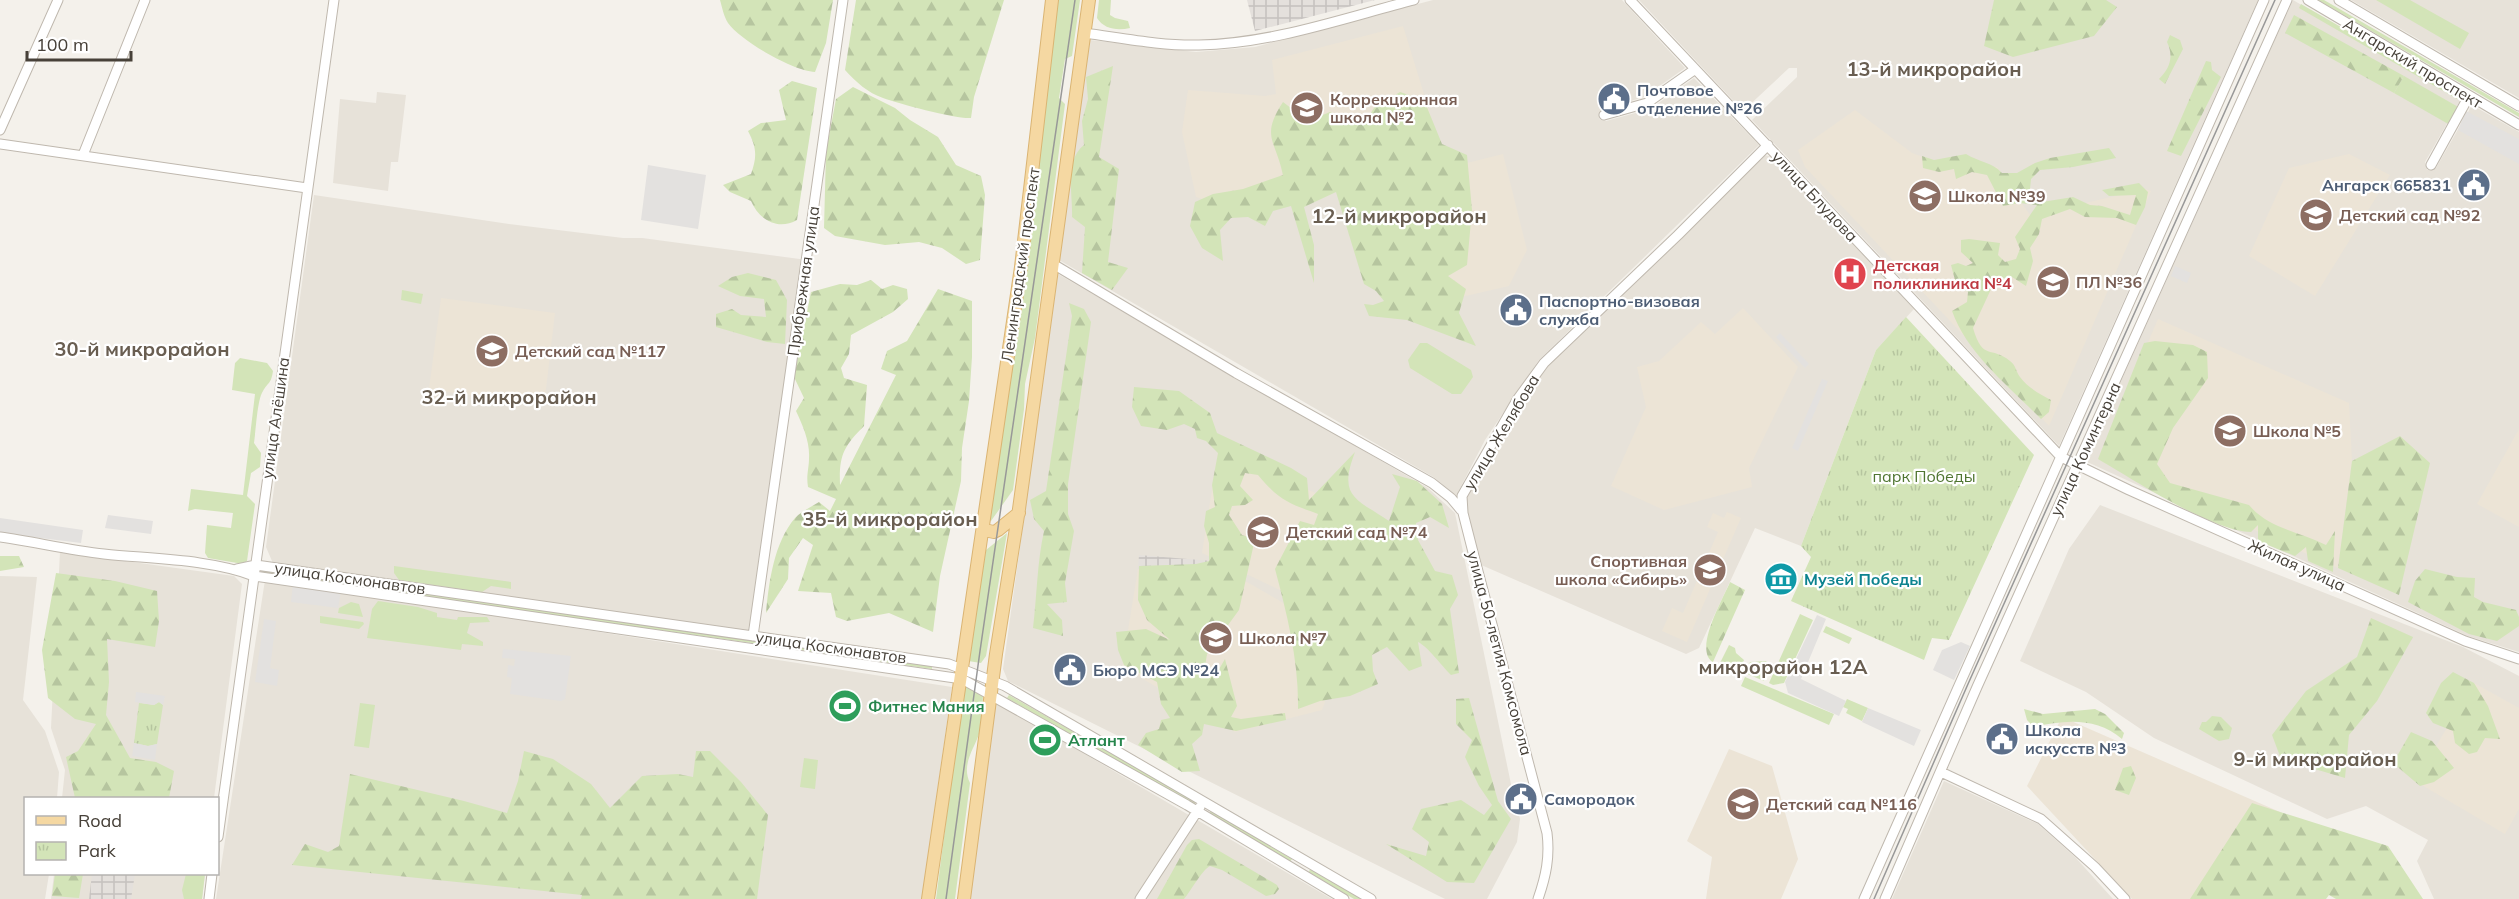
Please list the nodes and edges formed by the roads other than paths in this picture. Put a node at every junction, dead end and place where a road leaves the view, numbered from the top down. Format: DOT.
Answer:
graph roads {
  1 [pos="58,0"];
  2 [pos="145,0"];
  3 [pos="334,0"];
  4 [pos="843,0"];
  5 [pos="1052,0"];
  6 [pos="1089,0"];
  7 [pos="1414,0"];
  8 [pos="1630,0"];
  9 [pos="2264,0"];
  10 [pos="2287,0"];
  11 [pos="2307,0"];
  12 [pos="2339,0"];
  13 [pos="1084,33"];
  14 [pos="1694,70"];
  15 [pos="2469,96"];
  16 [pos="2519,106"];
  17 [pos="1604,115"];
  18 [pos="2519,125"];
  19 [pos="0,130"];
  20 [pos="0,144"];
  21 [pos="1768,145"];
  22 [pos="83,155"];
  23 [pos="2431,165"];
  24 [pos="307,188"];
  25 [pos="1053,264"];
  26 [pos="2061,457"];
  27 [pos="2078,465"];
  28 [pos="1466,487"];
  29 [pos="1440,489"];
  30 [pos="1018,513"];
  31 [pos="1463,513"];
  32 [pos="984,530"];
  33 [pos="0,537"];
  34 [pos="256,565"];
  35 [pos="235,570"];
  36 [pos="254,576"];
  37 [pos="385,583"];
  38 [pos="382,594"];
  39 [pos="753,636"];
  40 [pos="866,651"];
  41 [pos="2519,659"];
  42 [pos="864,664"];
  43 [pos="963,674"];
  44 [pos="991,687"];
  45 [pos="1941,772"];
  46 [pos="1204,803"];
  47 [pos="1197,811"];
  48 [pos="219,830"];
  49 [pos="212,875"];
  50 [pos="209,899"];
  51 [pos="928,899"];
  52 [pos="964,899"];
  53 [pos="1140,899"];
  54 [pos="1344,899"];
  55 [pos="1371,899"];
  56 [pos="1538,899"];
  57 [pos="1864,899"];
  58 [pos="1885,899"];
  59 [pos="2125,899"];
  1 -- 19 [label="street"];
  2 -- 22 [label="street"];
  3 -- 24 [label="street, улица Алёшина"];
  4 -- 39 [label="street, Прибрежная улица"];
  5 -- 32 [label="main road, Ленинградский проспект"];
  6 -- 13 [label="main road, Ленинградский проспект"];
  7 -- 13 [label="street"];
  8 -- 14 [label="street, улица Блудова"];
  9 -- 26 [label="street, улица Коминтерна"];
  10 -- 27 [label="street, улица Коминтерна"];
  11 -- 15 [label="street, Ангарский проспект"];
  12 -- 16 [label="street, Ангарский проспект"];
  13 -- 25 [label="main road, Ленинградский проспект"];
  14 -- 17 [label="street"];
  14 -- 21 [label="street, улица Блудова"];
  15 -- 18 [label="street, Ангарский проспект"];
  15 -- 23 [label="street"];
  20 -- 22 [label="street"];
  21 -- 26 [label="street, улица Блудова"];
  21 -- 28 [label="street, улица Желябова"];
  22 -- 24 [label="street"];
  24 -- 34 [label="street, улица Алёшина"];
  25 -- 29 [label="street, улица Желябова"];
  25 -- 30 [label="main road, Ленинградский проспект"];
  26 -- 27 [label="street, улица Блудова"];
  26 -- 57 [label="street, улица Коминтерна"];
  27 -- 41 [label="street, Жилая улица"];
  27 -- 45 [label="street, улица Коминтерна"];
  28 -- 29 [label="street"];
  28 -- 31 [label="street, улица Желябова"];
  29 -- 31 [label="street, улица Желябова"];
  30 -- 32 [label="main road"];
  30 -- 44 [label="main road, Ленинградский проспект"];
  31 -- 56 [label="street, улица 50-летия Комсомола"];
  32 -- 43 [label="main road, Ленинградский проспект"];
  33 -- 35 [label="street, улица Космонавтов"];
  34 -- 35 [label="street, улица Космонавтов"];
  34 -- 36 [label="street, улица Алёшина"];
  34 -- 37 [label="street, улица Космонавтов"];
  35 -- 36 [label="street, улица Космонавтов"];
  36 -- 38 [label="street, улица Космонавтов"];
  36 -- 48 [label="street, улица Алёшина"];
  37 -- 38 [label="street"];
  37 -- 39 [label="street, улица Космонавтов"];
  38 -- 42 [label="street, улица Космонавтов"];
  39 -- 40 [label="street, улица Космонавтов"];
  40 -- 42 [label="street"];
  40 -- 43 [label="street, улица Космонавтов"];
  42 -- 43 [label="street, улица Космонавтов"];
  43 -- 44 [label="street, улица Космонавтов"];
  43 -- 51 [label="main road, Ленинградский проспект"];
  44 -- 46 [label="street, улица Космонавтов"];
  44 -- 47 [label="street, улица Космонавтов"];
  44 -- 52 [label="main road, Ленинградский проспект"];
  45 -- 58 [label="street, улица Коминтерна"];
  45 -- 59 [label="street"];
  46 -- 47 [label="street"];
  46 -- 55 [label="street, улица Космонавтов"];
  47 -- 53 [label="street"];
  47 -- 54 [label="street, улица Космонавтов"];
  49 -- 50 [label="street"];
}
